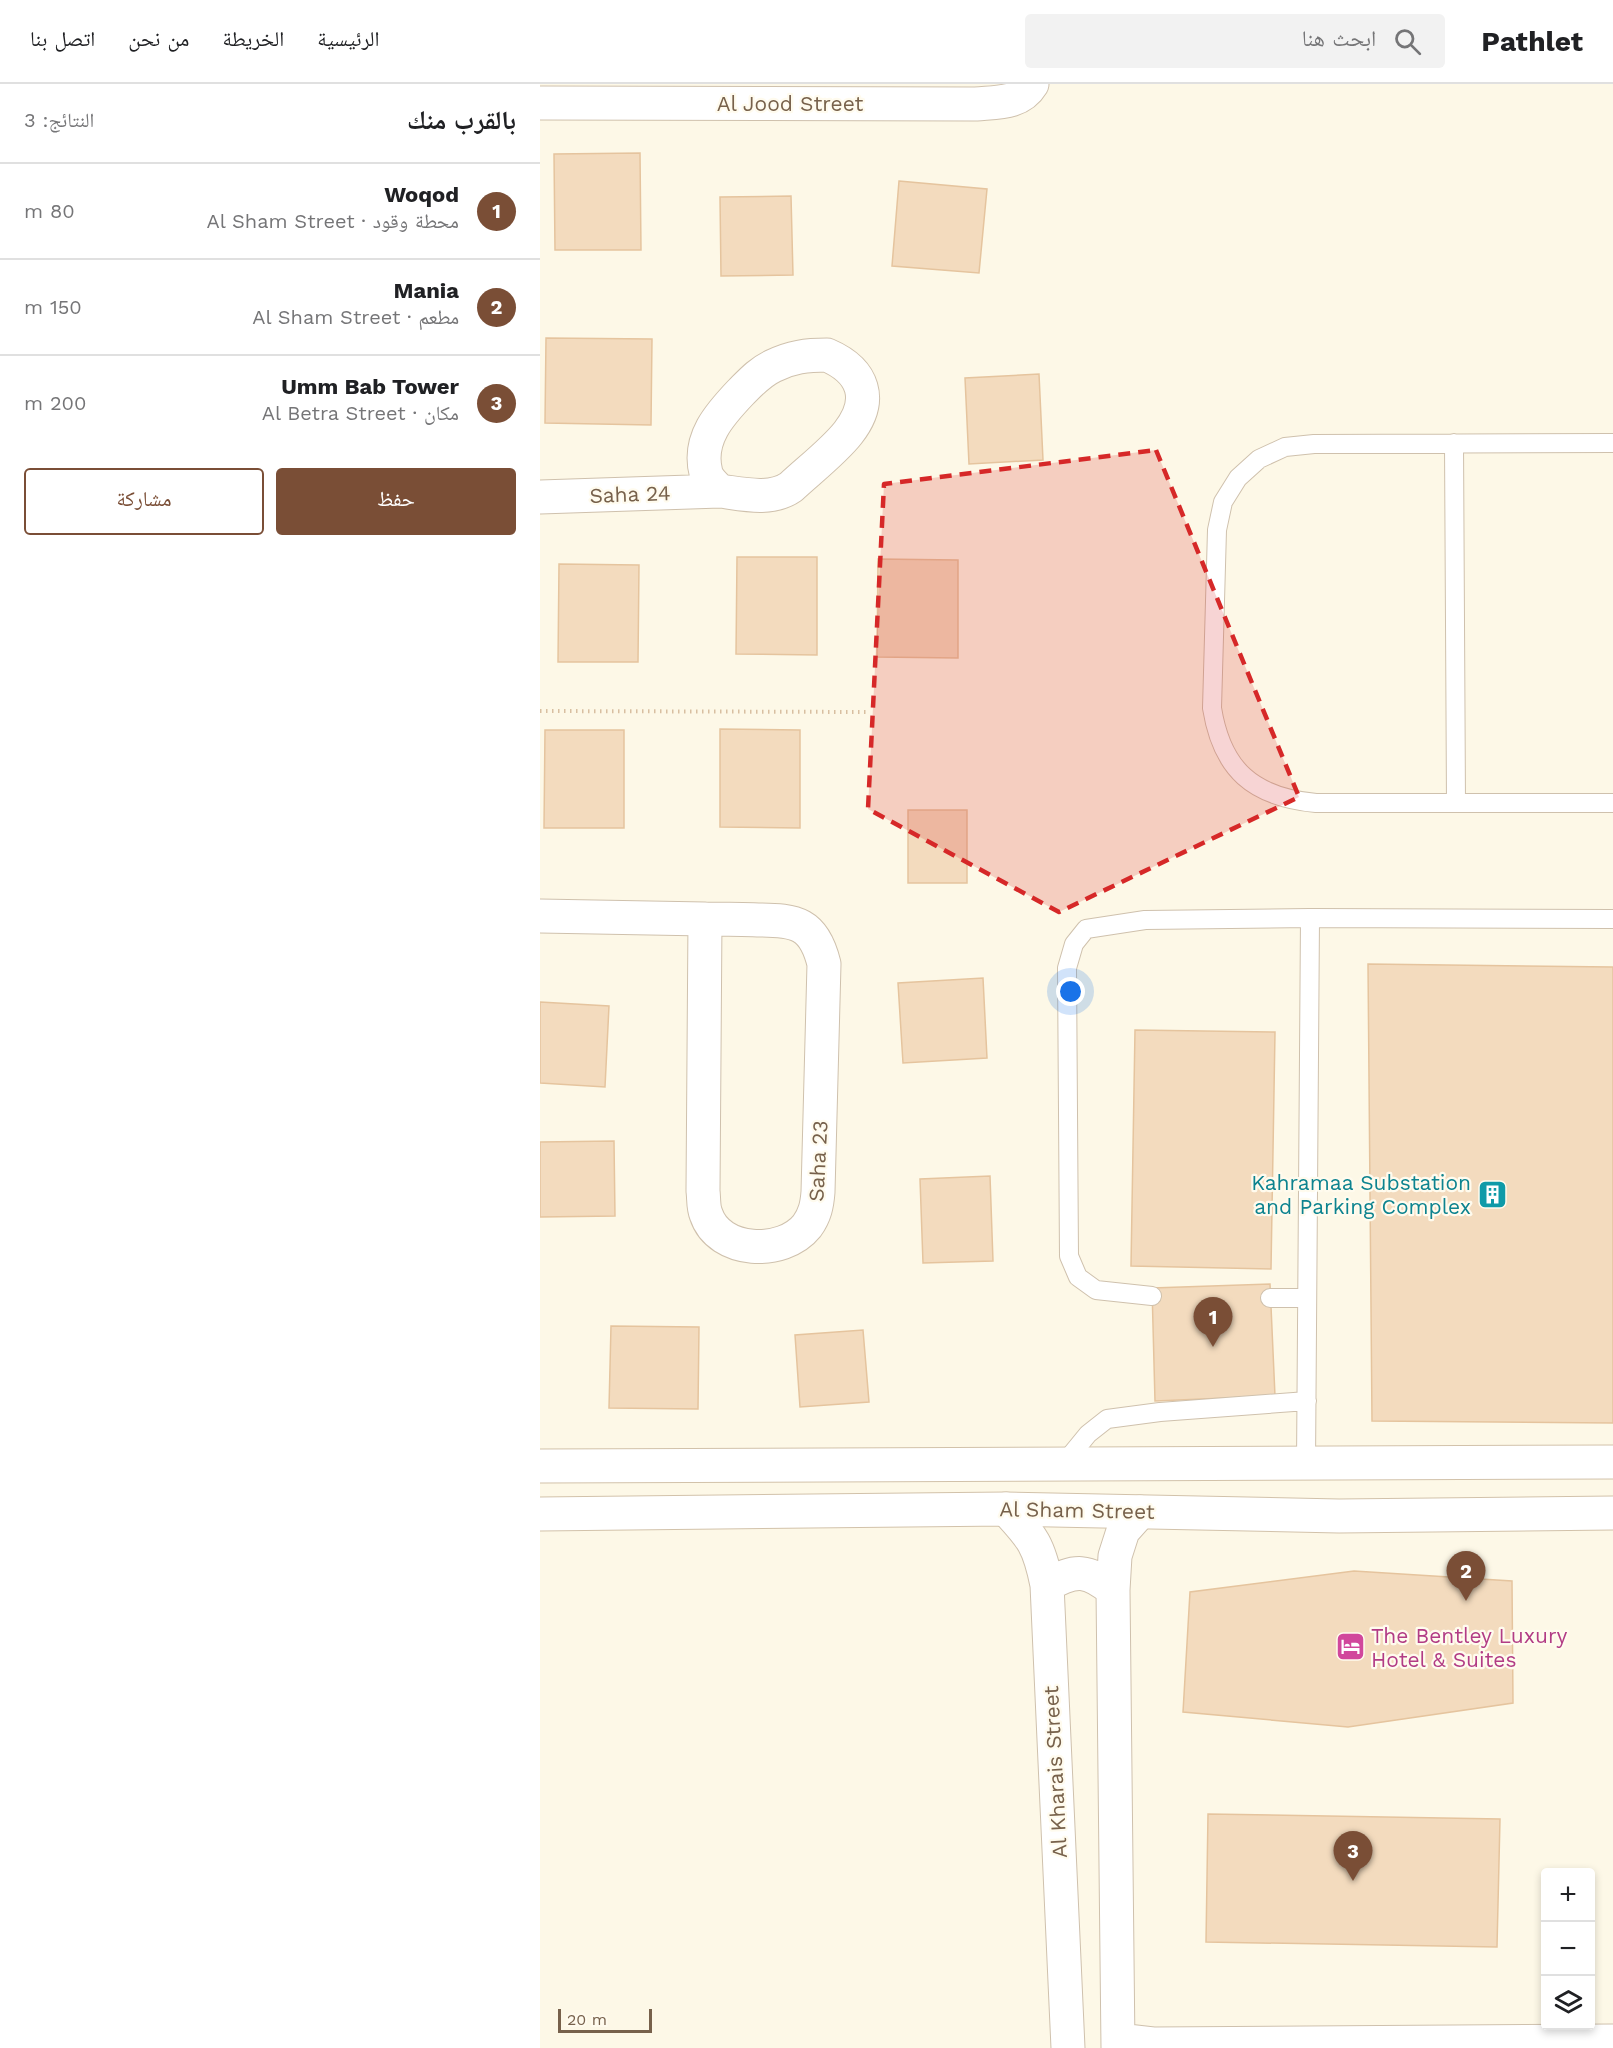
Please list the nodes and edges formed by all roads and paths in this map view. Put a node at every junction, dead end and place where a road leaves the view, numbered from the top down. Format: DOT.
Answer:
graph roads {
  1 [pos="1030,87"];
  2 [pos="729,94"];
  3 [pos="540,103"];
  4 [pos="1613,443"];
  5 [pos="1454,444"];
  6 [pos="720,491"];
  7 [pos="540,497"];
  8 [pos="540,711"];
  9 [pos="867,712"];
  10 [pos="1613,802"];
  11 [pos="1456,803"];
  12 [pos="540,916"];
  13 [pos="1310,918"];
  14 [pos="705,919"];
  15 [pos="1613,919"];
  16 [pos="1152,1296"];
  17 [pos="1270,1298"];
  18 [pos="1307,1298"];
  19 [pos="1307,1401"];
  20 [pos="1613,1462"];
  21 [pos="1055,1464"];
  22 [pos="1306,1464"];
  23 [pos="540,1466"];
  24 [pos="1006,1509"];
  25 [pos="1140,1512"];
  26 [pos="540,1514"];
  27 [pos="1613,1514"];
  28 [pos="1047,1585"];
  29 [pos="1113,1590"];
  30 [pos="1613,2041"];
  31 [pos="1118,2044"];
  32 [pos="1068,2048"];
  1 -- 2 [label="street, Al Jood Street"];
  2 -- 3 [label="street, Al Jood Street"];
  4 -- 5 [label="lane"];
  5 -- 11 [label="lane"];
  5 -- 11 [label="lane"];
  6 -- 6 [label="street, Saha 24"];
  6 -- 7 [label="street, Saha 24"];
  8 -- 9 [label="path"];
  10 -- 11 [label="lane"];
  12 -- 14 [label="street, Saha 23"];
  13 -- 15 [label="lane"];
  13 -- 16 [label="lane"];
  13 -- 18 [label="lane"];
  14 -- 14 [label="street, Saha 23"];
  17 -- 18 [label="lane"];
  18 -- 19 [label="lane"];
  19 -- 21 [label="lane"];
  19 -- 22 [label="lane"];
  20 -- 22 [label="street"];
  21 -- 22 [label="street"];
  21 -- 23 [label="street"];
  24 -- 25 [label="street, Al Sham Street"];
  24 -- 26 [label="street, Al Sham Street"];
  24 -- 28 [label="street, Al Kharais Street"];
  25 -- 27 [label="street, Al Sham Street"];
  25 -- 29 [label="street"];
  28 -- 29 [label="street"];
  28 -- 32 [label="street, Al Kharais Street"];
  29 -- 31 [label="street"];
  30 -- 31 [label="street"];
}
